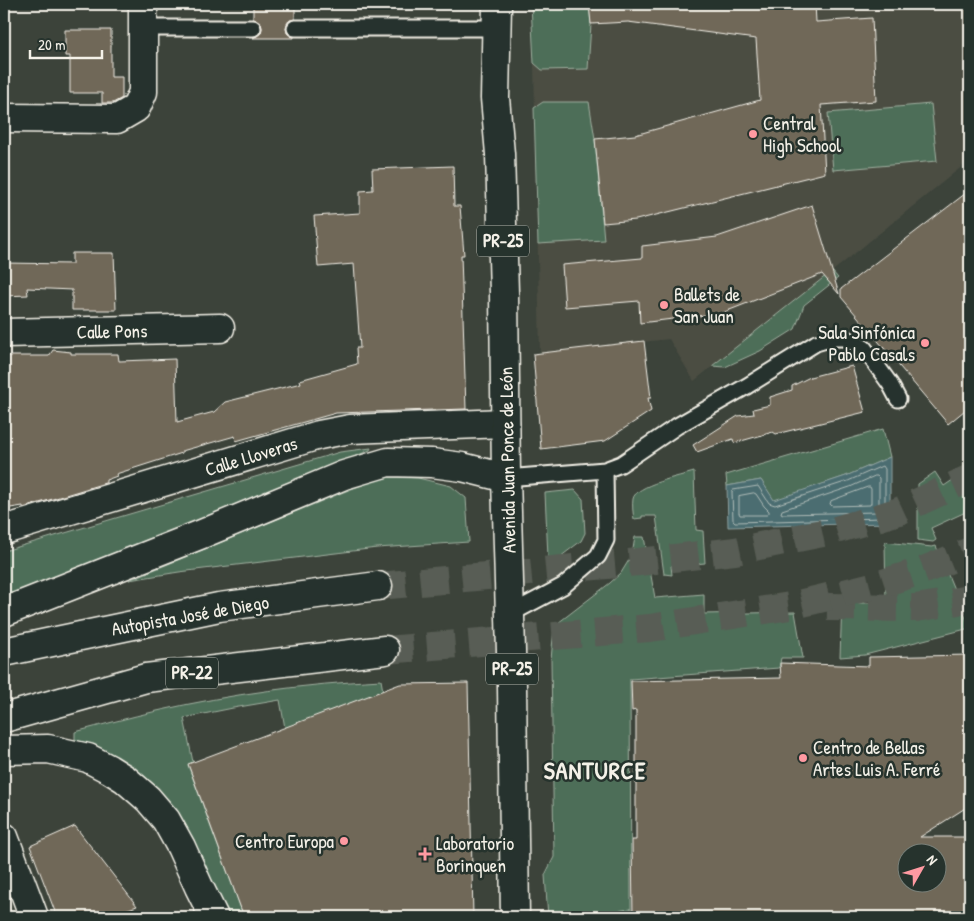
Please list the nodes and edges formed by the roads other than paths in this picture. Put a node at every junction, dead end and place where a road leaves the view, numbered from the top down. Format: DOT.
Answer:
graph roads {
  1 [pos="143,16"];
  2 [pos="497,16"];
  3 [pos="253,28"];
  4 [pos="295,28"];
  5 [pos="4,118"];
  6 [pos="220,328"];
  7 [pos="4,333"];
  8 [pos="898,398"];
  9 [pos="505,423"];
  10 [pos="605,470"];
  11 [pos="506,478"];
  12 [pos="4,530"];
  13 [pos="378,586"];
  14 [pos="4,612"];
  15 [pos="510,614"];
  16 [pos="385,650"];
  17 [pos="4,652"];
  18 [pos="4,718"];
  19 [pos="5,750"];
  20 [pos="4,837"];
  21 [pos="34,917"];
  22 [pos="214,917"];
  23 [pos="516,917"];
  1 -- 3 [label="lane"];
  1 -- 5 [label="main road"];
  2 -- 4 [label="lane"];
  2 -- 9 [label="main road, Avenida Juan Ponce de León / PR-25"];
  6 -- 7 [label="main road, Calle Pons"];
  8 -- 10 [label="lane"];
  9 -- 11 [label="main road, Avenida Juan Ponce de León / PR-25"];
  9 -- 12 [label="main road, Calle Lloveras"];
  10 -- 11 [label="lane"];
  10 -- 15 [label="lane"];
  11 -- 14 [label="main road"];
  11 -- 15 [label="main road, Avenida Juan Ponce de León / PR-25"];
  13 -- 17 [label="main road, Autopista José de Diego"];
  15 -- 23 [label="main road, Avenida Juan Ponce de León / PR-25"];
  16 -- 18 [label="main road, PR-22"];
  19 -- 22 [label="main road"];
  20 -- 21 [label="main road"];
}
